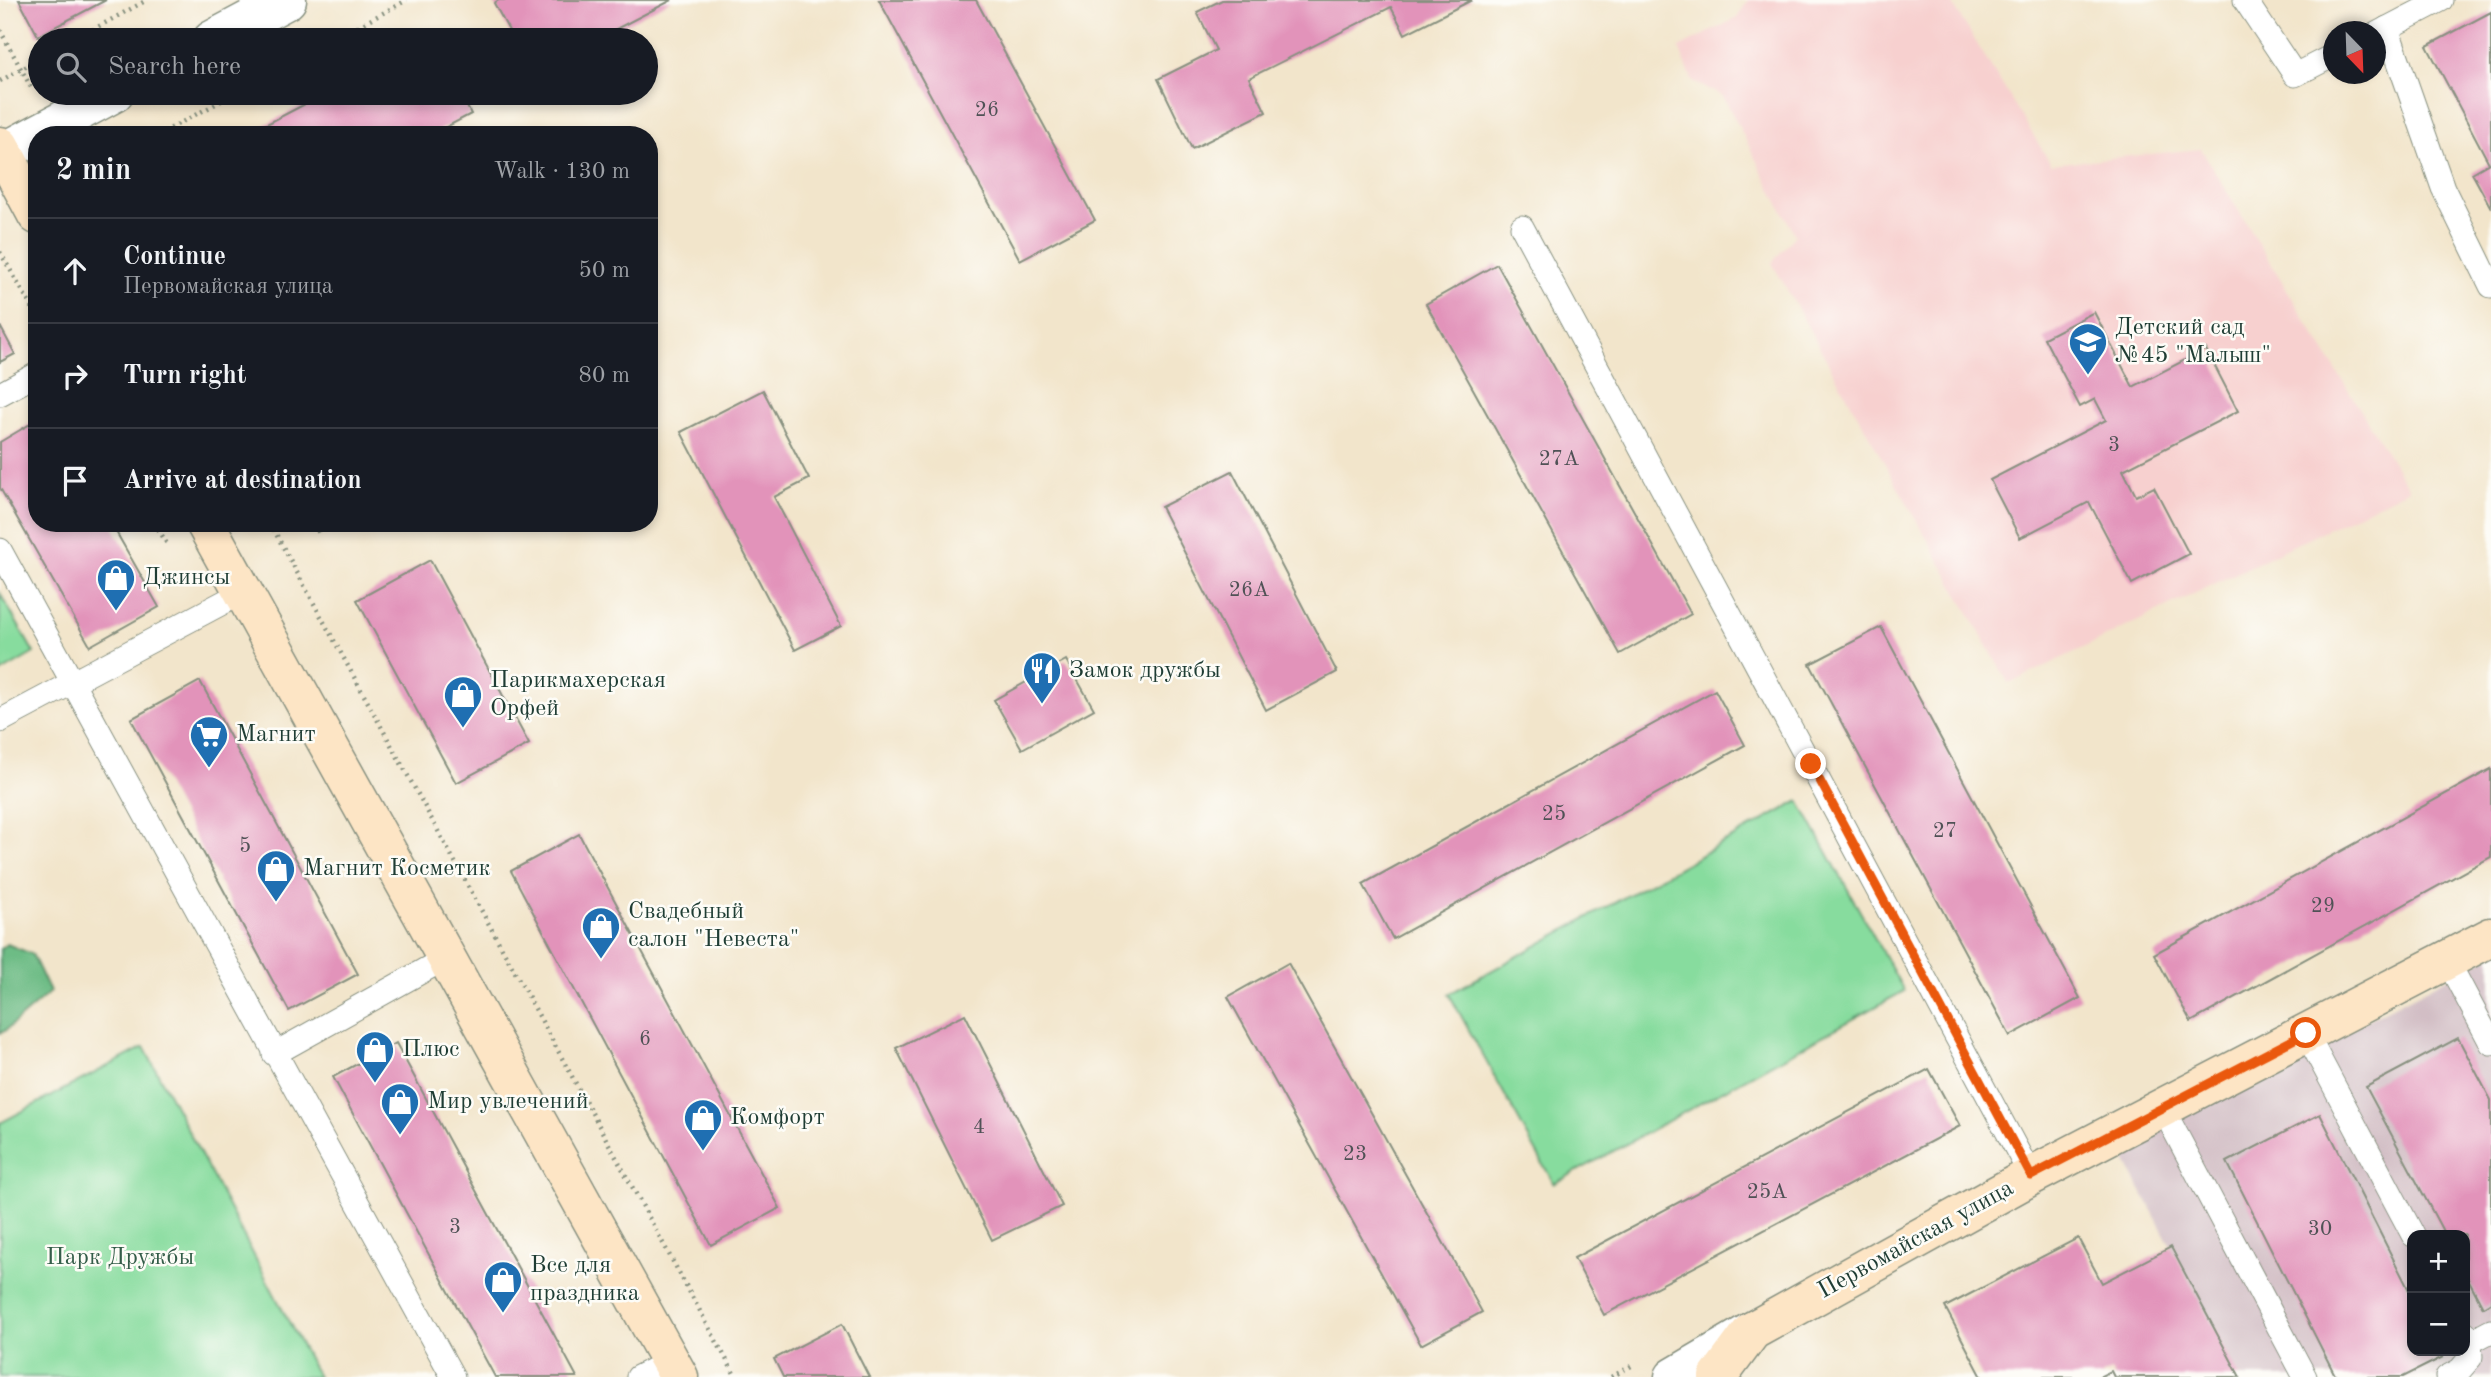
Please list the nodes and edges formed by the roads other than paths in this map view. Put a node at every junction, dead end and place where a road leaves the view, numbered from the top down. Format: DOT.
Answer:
graph roads {
  1 [pos="287,0"];
  2 [pos="2245,0"];
  3 [pos="2441,0"];
  4 [pos="234,28"];
  5 [pos="2386,28"];
  6 [pos="2386,44"];
  7 [pos="2323,60"];
  8 [pos="91,105"];
  9 [pos="52,126"];
  10 [pos="28,138"];
  11 [pos="1,151"];
  12 [pos="28,199"];
  13 [pos="1522,227"];
  14 [pos="2491,286"];
  15 [pos="28,379"];
  16 [pos="0,394"];
  17 [pos="210,532"];
  18 [pos="0,550"];
  19 [pos="243,592"];
  20 [pos="72,684"];
  21 [pos="0,721"];
  22 [pos="2491,937"];
  23 [pos="446,958"];
  24 [pos="2447,960"];
  25 [pos="2306,1033"];
  26 [pos="2491,1043"];
  27 [pos="274,1054"];
  28 [pos="2162,1107"];
  29 [pos="2031,1176"];
  30 [pos="2410,1230"];
  31 [pos="1752,1331"];
  32 [pos="2491,1331"];
  33 [pos="2470,1336"];
  34 [pos="2470,1352"];
  35 [pos="662,1372"];
  36 [pos="453,1377"];
  37 [pos="1674,1377"];
  38 [pos="1718,1377"];
  39 [pos="2305,1377"];
  40 [pos="2446,1377"];
  1 -- 4 [label="street"];
  2 -- 7 [label="lane"];
  3 -- 5 [label="lane"];
  6 -- 14 [label="lane"];
  8 -- 9 [label="street"];
  10 -- 11 [label="street"];
  11 -- 12 [label="street"];
  13 -- 29 [label="lane"];
  15 -- 16 [label="lane"];
  17 -- 19 [label="street"];
  18 -- 20 [label="lane"];
  19 -- 20 [label="lane"];
  19 -- 23 [label="street"];
  20 -- 21 [label="lane"];
  20 -- 27 [label="lane"];
  22 -- 24 [label="street, Первомайская улица"];
  23 -- 27 [label="lane"];
  23 -- 35 [label="street"];
  24 -- 25 [label="street, Первомайская улица"];
  24 -- 26 [label="lane"];
  25 -- 28 [label="street, Первомайская улица"];
  25 -- 30 [label="lane"];
  27 -- 36 [label="lane"];
  28 -- 29 [label="street, Первомайская улица"];
  28 -- 39 [label="lane"];
  29 -- 31 [label="street, Первомайская улица"];
  31 -- 37 [label="street, Первомайская улица"];
  31 -- 38 [label="street, Первомайская улица"];
  32 -- 33 [label="lane"];
  34 -- 40 [label="lane"];
}
